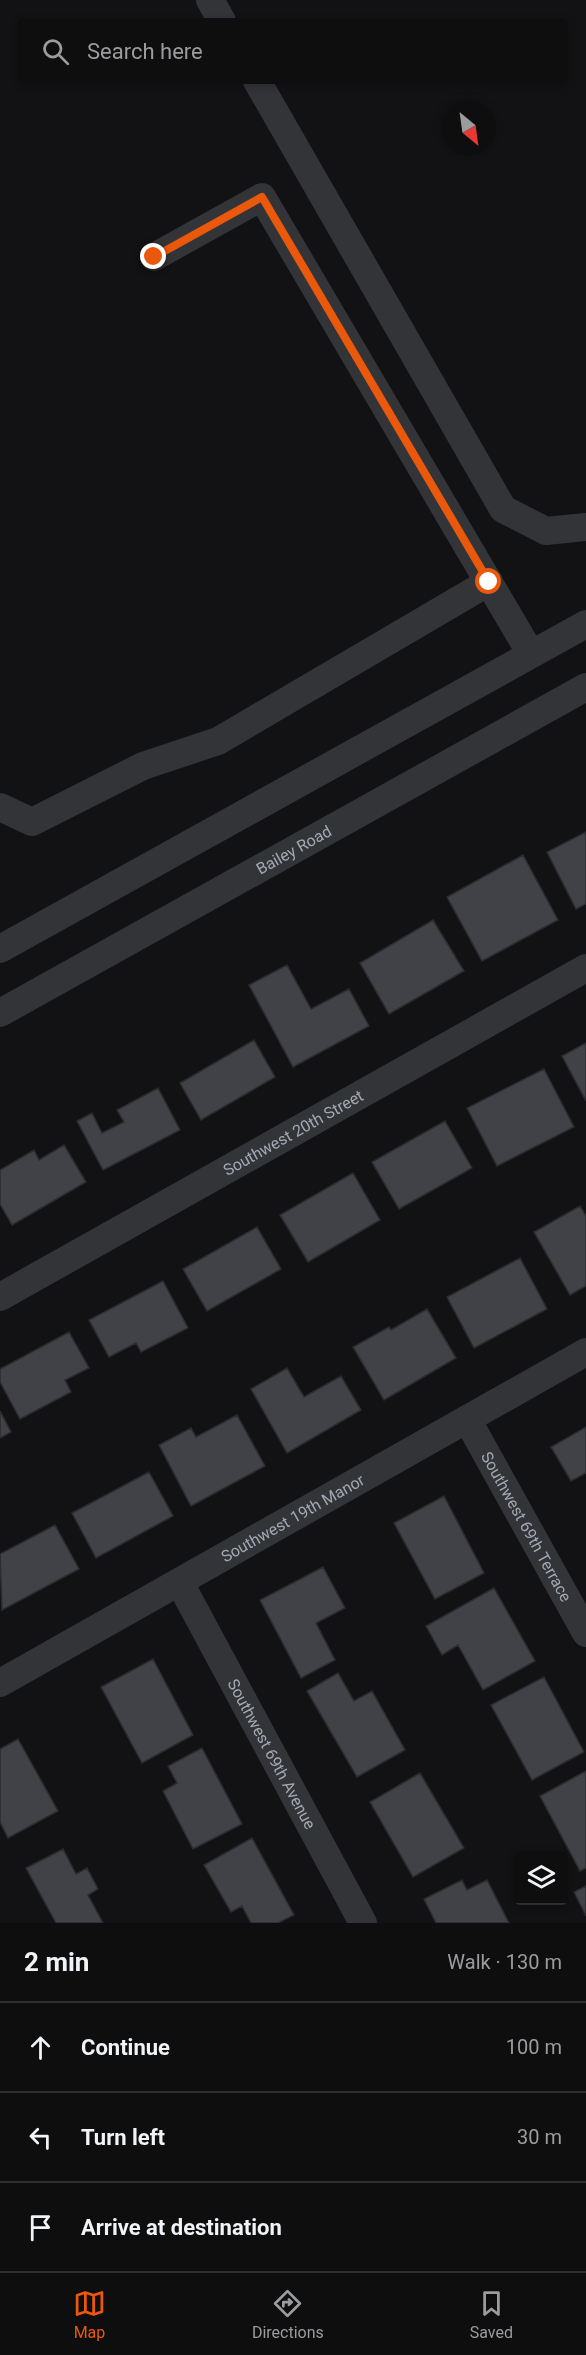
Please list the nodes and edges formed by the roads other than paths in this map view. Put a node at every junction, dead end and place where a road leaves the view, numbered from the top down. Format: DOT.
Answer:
graph roads {
  1 [pos="210,0"];
  2 [pos="220,18"];
  3 [pos="259,84"];
  4 [pos="154,257"];
  5 [pos="586,527"];
  6 [pos="489,582"];
  7 [pos="586,624"];
  8 [pos="531,654"];
  9 [pos="586,687"];
  10 [pos="0,807"];
  11 [pos="0,949"];
  12 [pos="586,968"];
  13 [pos="0,1013"];
  14 [pos="0,1297"];
  15 [pos="586,1352"];
  16 [pos="466,1419"];
  17 [pos="180,1583"];
  18 [pos="586,1633"];
  19 [pos="0,1683"];
  20 [pos="363,1923"];
  1 -- 2 [label="street"];
  3 -- 5 [label="street"];
  4 -- 6 [label="street"];
  6 -- 8 [label="street"];
  6 -- 10 [label="street"];
  7 -- 8 [label="street"];
  8 -- 11 [label="street"];
  9 -- 13 [label="street, Bailey Road"];
  12 -- 14 [label="street, Southwest 20th Street"];
  15 -- 16 [label="street, Southwest 19th Manor"];
  16 -- 17 [label="street, Southwest 19th Manor"];
  16 -- 18 [label="street, Southwest 69th Terrace"];
  17 -- 19 [label="street, Southwest 19th Manor"];
  17 -- 20 [label="street, Southwest 69th Avenue"];
}
